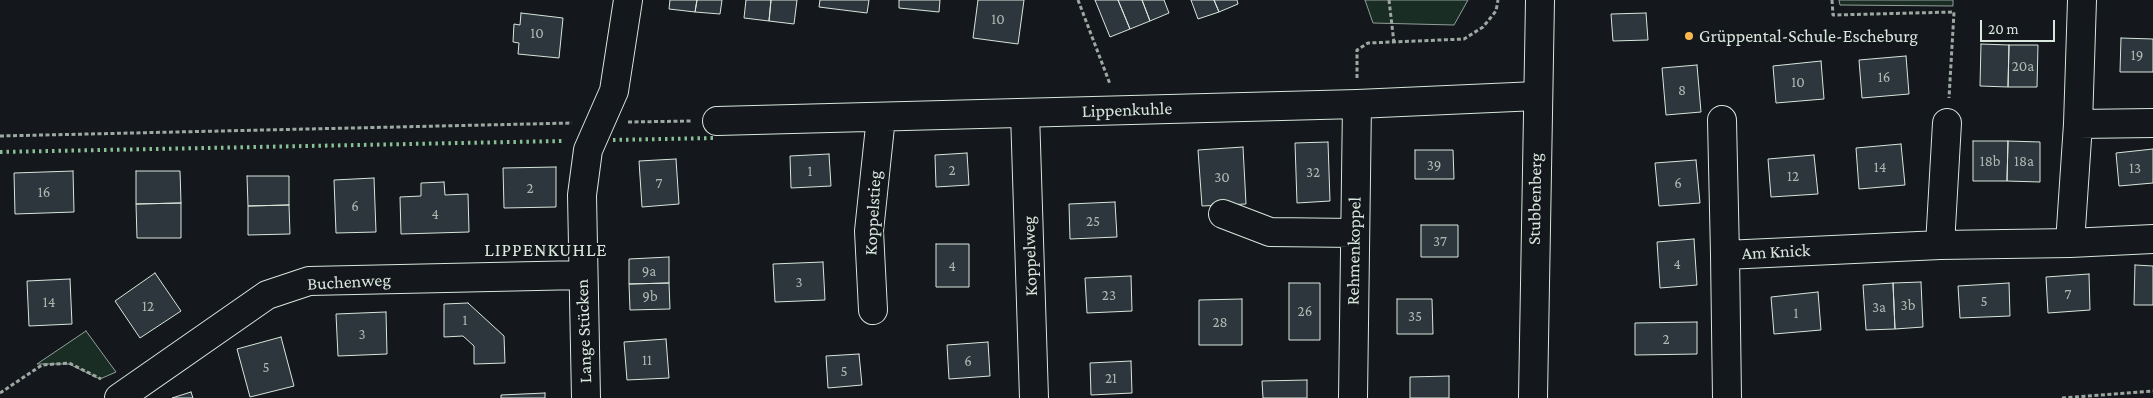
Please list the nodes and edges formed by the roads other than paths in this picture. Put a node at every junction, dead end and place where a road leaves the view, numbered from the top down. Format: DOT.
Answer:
graph roads {
  1 [pos="628,0"];
  2 [pos="1540,0"];
  3 [pos="2082,0"];
  4 [pos="1537,96"];
  5 [pos="1357,104"];
  6 [pos="1025,113"];
  7 [pos="881,116"];
  8 [pos="1722,120"];
  9 [pos="717,121"];
  10 [pos="2153,122"];
  11 [pos="1947,123"];
  12 [pos="2078,124"];
  13 [pos="1223,214"];
  14 [pos="1354,233"];
  15 [pos="2153,239"];
  16 [pos="2070,243"];
  17 [pos="1940,245"];
  18 [pos="1724,255"];
  19 [pos="582,275"];
  20 [pos="873,310"];
  21 [pos="129,391"];
  22 [pos="586,398"];
  23 [pos="1034,398"];
  24 [pos="1353,398"];
  25 [pos="1532,398"];
  26 [pos="1727,398"];
  1 -- 19 [label="street, Lange Stücken"];
  2 -- 4 [label="street, Stubbenberg"];
  3 -- 12 [label="street"];
  4 -- 5 [label="street, Lippenkuhle"];
  4 -- 25 [label="street, Stubbenberg"];
  5 -- 6 [label="street, Lippenkuhle"];
  5 -- 14 [label="street, Rehmenkoppel"];
  6 -- 7 [label="street, Lippenkuhle"];
  6 -- 23 [label="street, Koppelweg"];
  7 -- 9 [label="street, Lippenkuhle"];
  7 -- 20 [label="street, Koppelstieg"];
  8 -- 18 [label="street"];
  10 -- 12 [label="street"];
  11 -- 17 [label="street"];
  12 -- 16 [label="street"];
  13 -- 14 [label="street"];
  14 -- 24 [label="street, Rehmenkoppel"];
  15 -- 16 [label="street, Am Knick"];
  16 -- 17 [label="street, Am Knick"];
  17 -- 18 [label="street, Am Knick"];
  18 -- 26 [label="street, Am Knick"];
  19 -- 21 [label="street, Buchenweg"];
  19 -- 22 [label="street, Lange Stücken"];
}
